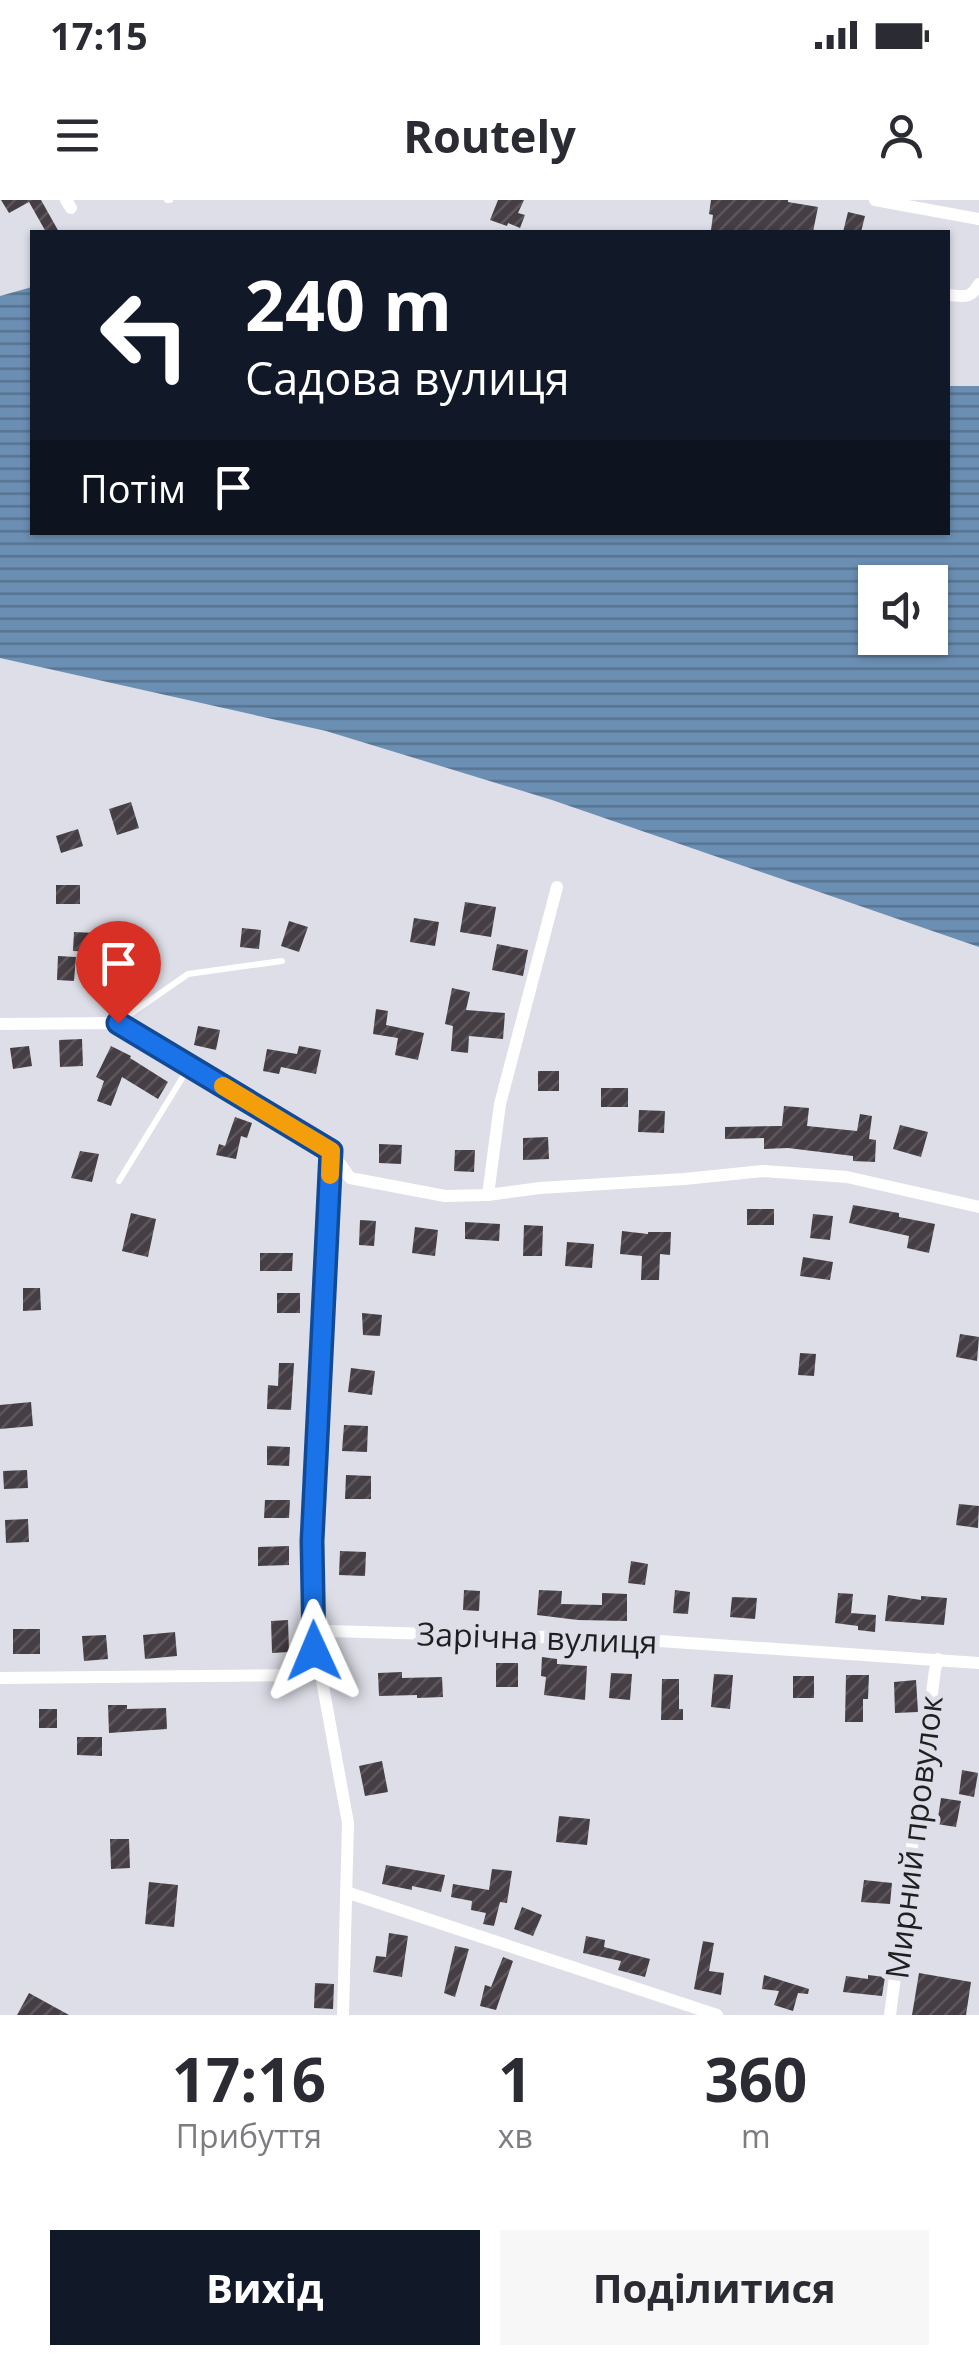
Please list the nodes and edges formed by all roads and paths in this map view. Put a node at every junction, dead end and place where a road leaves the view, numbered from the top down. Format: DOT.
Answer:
graph roads {
  1 [pos="876,200"];
  2 [pos="979,219"];
  3 [pos="979,284"];
  4 [pos="950,295"];
  5 [pos="557,887"];
  6 [pos="282,961"];
  7 [pos="118,1023"];
  8 [pos="0,1024"];
  9 [pos="189,1066"];
  10 [pos="331,1151"];
  11 [pos="119,1181"];
  12 [pos="488,1194"];
  13 [pos="979,1207"];
  14 [pos="317,1652"];
  15 [pos="938,1659"];
  16 [pos="979,1663"];
  17 [pos="0,1678"];
  18 [pos="346,1892"];
  19 [pos="342,2015"];
  20 [pos="717,2015"];
  21 [pos="890,2015"];
  1 -- 2 [label="street"];
  3 -- 4 [label="street"];
  5 -- 12 [label="street"];
  6 -- 7 [label="lane"];
  7 -- 8 [label="street"];
  7 -- 9 [label="street"];
  9 -- 10 [label="street"];
  9 -- 11 [label="lane"];
  10 -- 12 [label="street"];
  10 -- 14 [label="street"];
  12 -- 13 [label="street"];
  14 -- 15 [label="street, Зарічна вулиця"];
  14 -- 17 [label="street, Зарічна вулиця"];
  14 -- 18 [label="street"];
  15 -- 16 [label="street, Зарічна вулиця"];
  15 -- 21 [label="street, Мирний провулок"];
  18 -- 19 [label="street"];
  18 -- 20 [label="street"];
}
